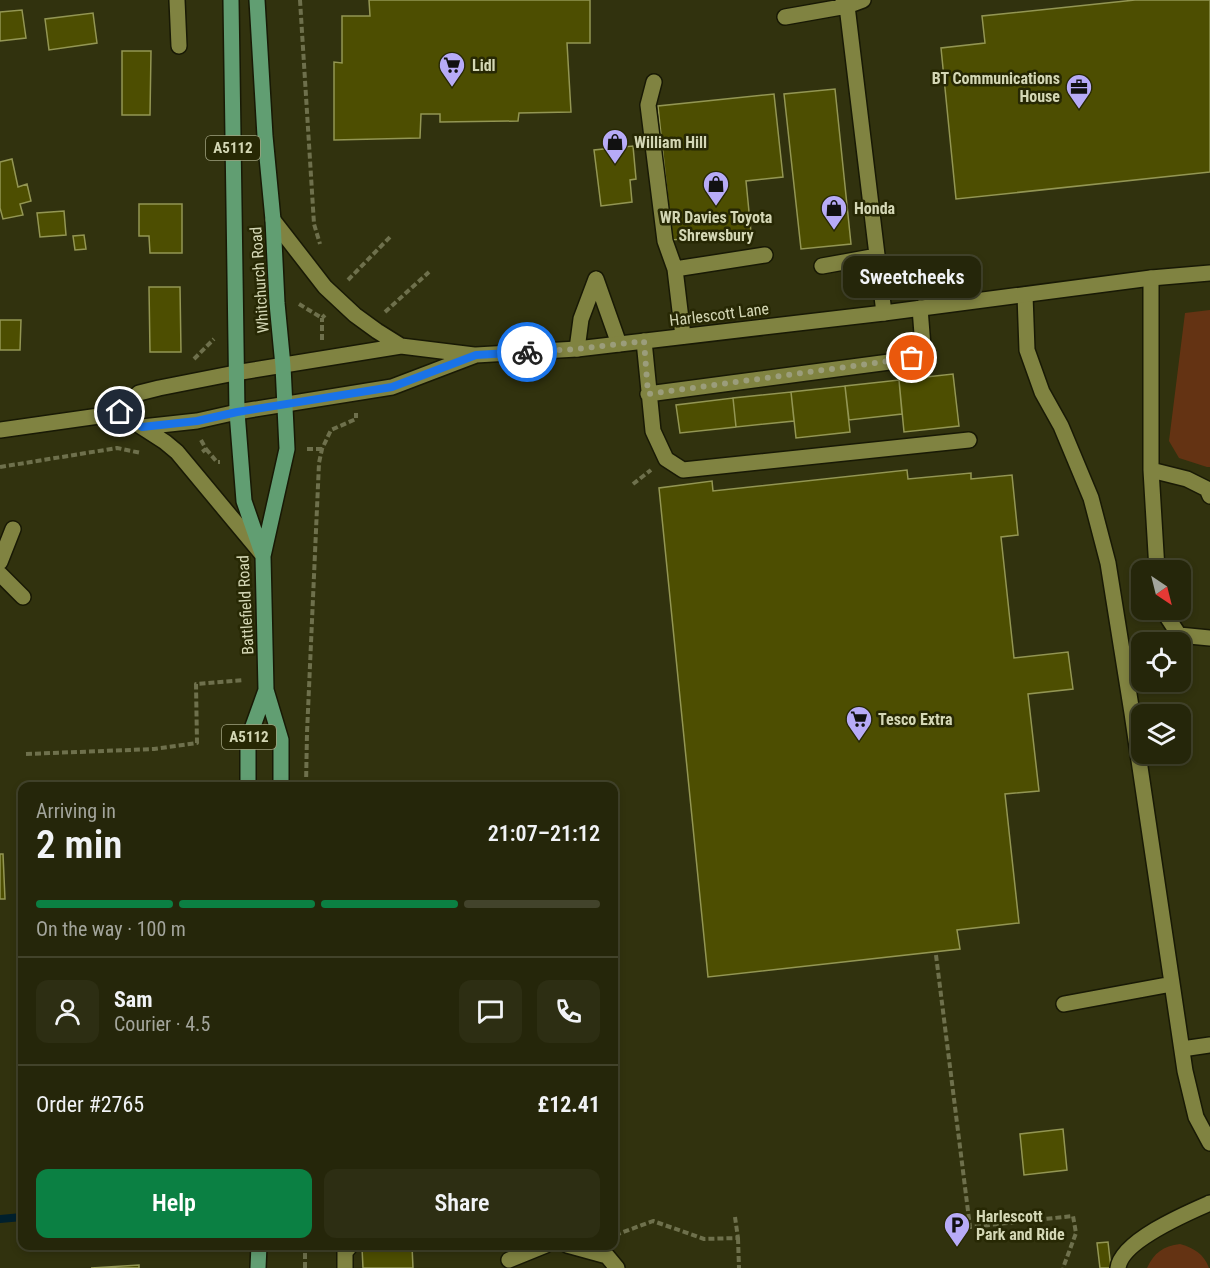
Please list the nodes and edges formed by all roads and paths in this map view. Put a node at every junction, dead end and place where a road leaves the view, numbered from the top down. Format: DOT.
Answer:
graph roads {
  1 [pos="177,0"];
  2 [pos="231,0"];
  3 [pos="257,0"];
  4 [pos="300,0"];
  5 [pos="863,0"];
  6 [pos="845,3"];
  7 [pos="785,17"];
  8 [pos="179,46"];
  9 [pos="654,82"];
  10 [pos="273,220"];
  11 [pos="390,237"];
  12 [pos="322,250"];
  13 [pos="765,255"];
  14 [pos="877,256"];
  15 [pos="822,266"];
  16 [pos="675,269"];
  17 [pos="429,272"];
  18 [pos="1210,273"];
  19 [pos="1151,278"];
  20 [pos="343,285"];
  21 [pos="1025,295"];
  22 [pos="298,304"];
  23 [pos="920,308"];
  24 [pos="330,310"];
  25 [pos="383,313"];
  26 [pos="884,313"];
  27 [pos="322,318"];
  28 [pos="683,336"];
  29 [pos="219,337"];
  30 [pos="644,341"];
  31 [pos="322,344"];
  32 [pos="619,344"];
  33 [pos="401,346"];
  34 [pos="577,349"];
  35 [pos="476,355"];
  36 [pos="188,361"];
  37 [pos="283,366"];
  38 [pos="235,373"];
  39 [pos="648,394"];
  40 [pos="286,405"];
  41 [pos="120,412"];
  42 [pos="237,412"];
  43 [pos="356,412"];
  44 [pos="142,427"];
  45 [pos="0,430"];
  46 [pos="198,436"];
  47 [pos="969,440"];
  48 [pos="206,449"];
  49 [pos="308,449"];
  50 [pos="322,449"];
  51 [pos="143,453"];
  52 [pos="200,454"];
  53 [pos="217,462"];
  54 [pos="0,467"];
  55 [pos="1151,470"];
  56 [pos="1210,496"];
  57 [pos="13,529"];
  58 [pos="263,556"];
  59 [pos="1156,560"];
  60 [pos="0,562"];
  61 [pos="0,574"];
  62 [pos="23,597"];
  63 [pos="1169,620"];
  64 [pos="1210,638"];
  65 [pos="266,684"];
  66 [pos="26,754"];
  67 [pos="248,782"];
  68 [pos="281,782"];
  69 [pos="306,782"];
  70 [pos="936,955"];
  71 [pos="1172,984"];
  72 [pos="1064,1004"];
  73 [pos="1210,1045"];
  74 [pos="1182,1049"];
  75 [pos="1210,1143"];
  76 [pos="1210,1203"];
  77 [pos="735,1217"];
  78 [pos="618,1234"];
  79 [pos="738,1238"];
  80 [pos="259,1250"];
  81 [pos="305,1250"];
  82 [pos="347,1250"];
  83 [pos="537,1250"];
  84 [pos="585,1250"];
  85 [pos="510,1264"];
  86 [pos="258,1268"];
  87 [pos="305,1268"];
  88 [pos="345,1268"];
  89 [pos="617,1268"];
  90 [pos="740,1268"];
  91 [pos="1063,1268"];
  92 [pos="1118,1268"];
  1 -- 8 [label="street"];
  2 -- 38 [label="main road, Whitchurch Road / A5112"];
  3 -- 10 [label="main road, Whitchurch Road / A5112"];
  4 -- 12 [label="path"];
  5 -- 6 [label="street"];
  6 -- 7 [label="street"];
  6 -- 14 [label="street"];
  9 -- 16 [label="street"];
  10 -- 33 [label="street"];
  10 -- 37 [label="main road, Whitchurch Road / A5112"];
  11 -- 20 [label="path"];
  13 -- 16 [label="street"];
  14 -- 15 [label="street"];
  14 -- 26 [label="street"];
  16 -- 28 [label="street"];
  17 -- 25 [label="path"];
  18 -- 19 [label="street, Harlescott Lane"];
  19 -- 21 [label="street, Harlescott Lane"];
  19 -- 55 [label="street"];
  21 -- 23 [label="street, Harlescott Lane"];
  21 -- 71 [label="street"];
  22 -- 27 [label="path"];
  23 -- 26 [label="street, Harlescott Lane"];
  23 -- 39 [label="street"];
  24 -- 27 [label="path"];
  26 -- 28 [label="street, Harlescott Lane"];
  27 -- 31 [label="path"];
  28 -- 30 [label="street, Harlescott Lane"];
  29 -- 36 [label="path"];
  30 -- 32 [label="street, Harlescott Lane"];
  30 -- 39 [label="street"];
  32 -- 34 [label="street, Harlescott Lane"];
  32 -- 34 [label="street"];
  33 -- 35 [label="street"];
  33 -- 37 [label="street"];
  34 -- 35 [label="street, Harlescott Lane"];
  35 -- 40 [label="street, Harlescott Lane"];
  37 -- 38 [label="street"];
  37 -- 40 [label="main road, Whitchurch Road / A5112"];
  38 -- 41 [label="street"];
  38 -- 42 [label="main road, Whitchurch Road / A5112"];
  39 -- 47 [label="street"];
  40 -- 42 [label="street, Harlescott Lane"];
  40 -- 58 [label="main road, Whitchurch Road / A5112"];
  41 -- 44 [label="street"];
  41 -- 45 [label="street"];
  42 -- 44 [label="street, Harlescott Lane"];
  42 -- 58 [label="main road, Battlefield Road / A5112"];
  43 -- 50 [label="path"];
  44 -- 58 [label="street"];
  46 -- 48 [label="path"];
  48 -- 52 [label="path"];
  48 -- 53 [label="path"];
  49 -- 50 [label="path"];
  50 -- 69 [label="path"];
  51 -- 54 [label="path"];
  55 -- 56 [label="street"];
  55 -- 59 [label="street"];
  57 -- 60 [label="street"];
  58 -- 65 [label="main road, Battlefield Road / A5112"];
  61 -- 62 [label="street"];
  63 -- 64 [label="street"];
  65 -- 66 [label="path"];
  65 -- 67 [label="main road, Battlefield Road / A5112"];
  65 -- 68 [label="main road, Battlefield Road / A5112"];
  70 -- 91 [label="path"];
  71 -- 72 [label="street"];
  71 -- 74 [label="street"];
  73 -- 74 [label="street"];
  74 -- 75 [label="street"];
  76 -- 92 [label="street"];
  77 -- 79 [label="path"];
  78 -- 79 [label="path"];
  79 -- 90 [label="path"];
  80 -- 86 [label="main road"];
  81 -- 87 [label="path"];
  82 -- 88 [label="street"];
  83 -- 85 [label="street"];
  84 -- 89 [label="street"];
}
